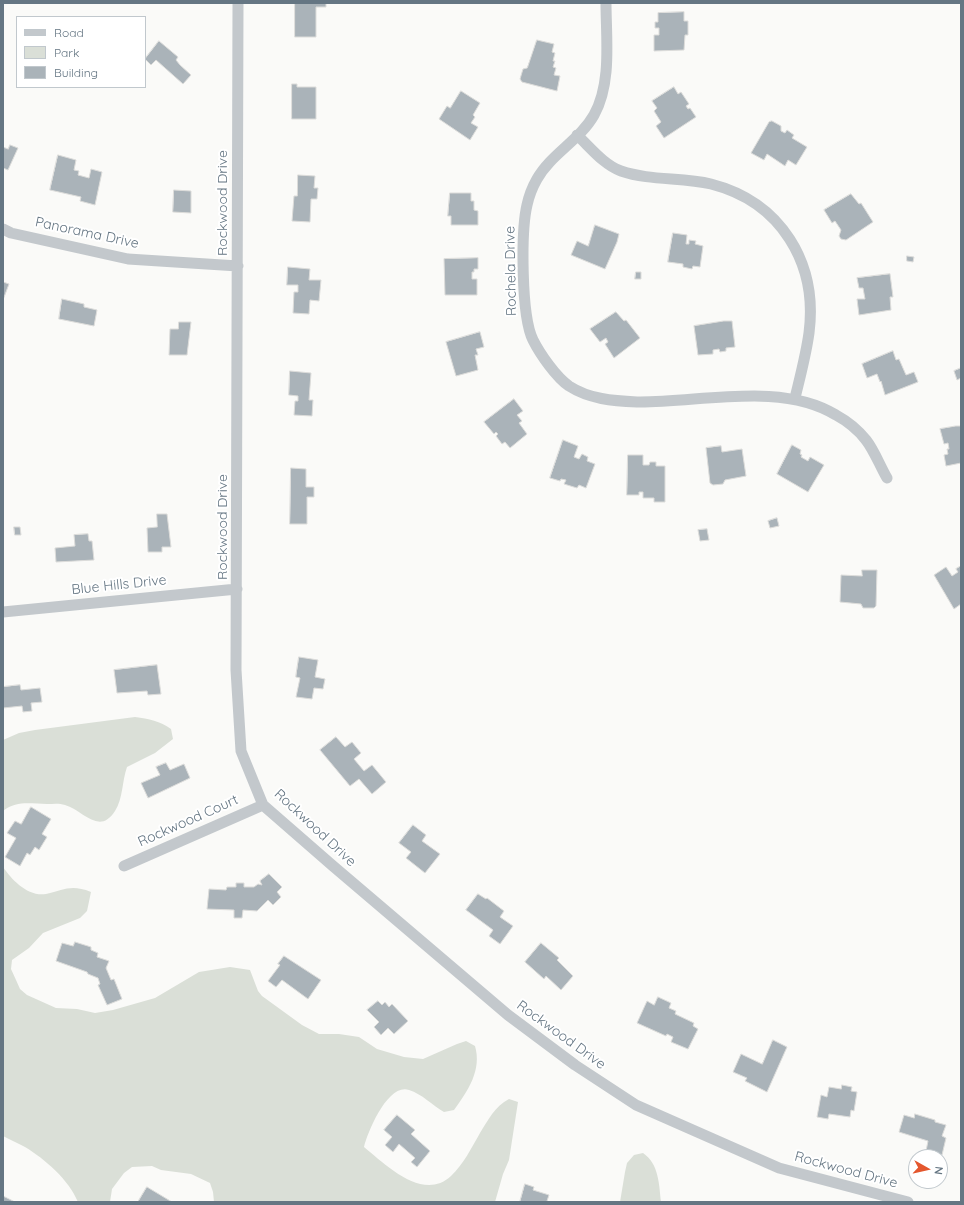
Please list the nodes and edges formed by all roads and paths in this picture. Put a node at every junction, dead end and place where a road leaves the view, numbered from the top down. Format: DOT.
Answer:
graph roads {
  1 [pos="238,3"];
  2 [pos="606,3"];
  3 [pos="577,135"];
  4 [pos="3,229"];
  5 [pos="238,266"];
  6 [pos="795,398"];
  7 [pos="887,478"];
  8 [pos="237,589"];
  9 [pos="3,612"];
  10 [pos="263,805"];
  11 [pos="124,866"];
  12 [pos="908,1202"];
  1 -- 5 [label="street, Rockwood Drive"];
  2 -- 3 [label="street, Rochela Drive"];
  3 -- 6 [label="street"];
  3 -- 6 [label="street, Rochela Drive"];
  4 -- 5 [label="street, Panorama Drive"];
  5 -- 8 [label="street, Rockwood Drive"];
  6 -- 7 [label="street, Rochela Drive"];
  8 -- 9 [label="street, Blue Hills Drive"];
  8 -- 10 [label="street, Rockwood Drive"];
  10 -- 11 [label="street, Rockwood Court"];
  10 -- 12 [label="street, Rockwood Drive"];
}
